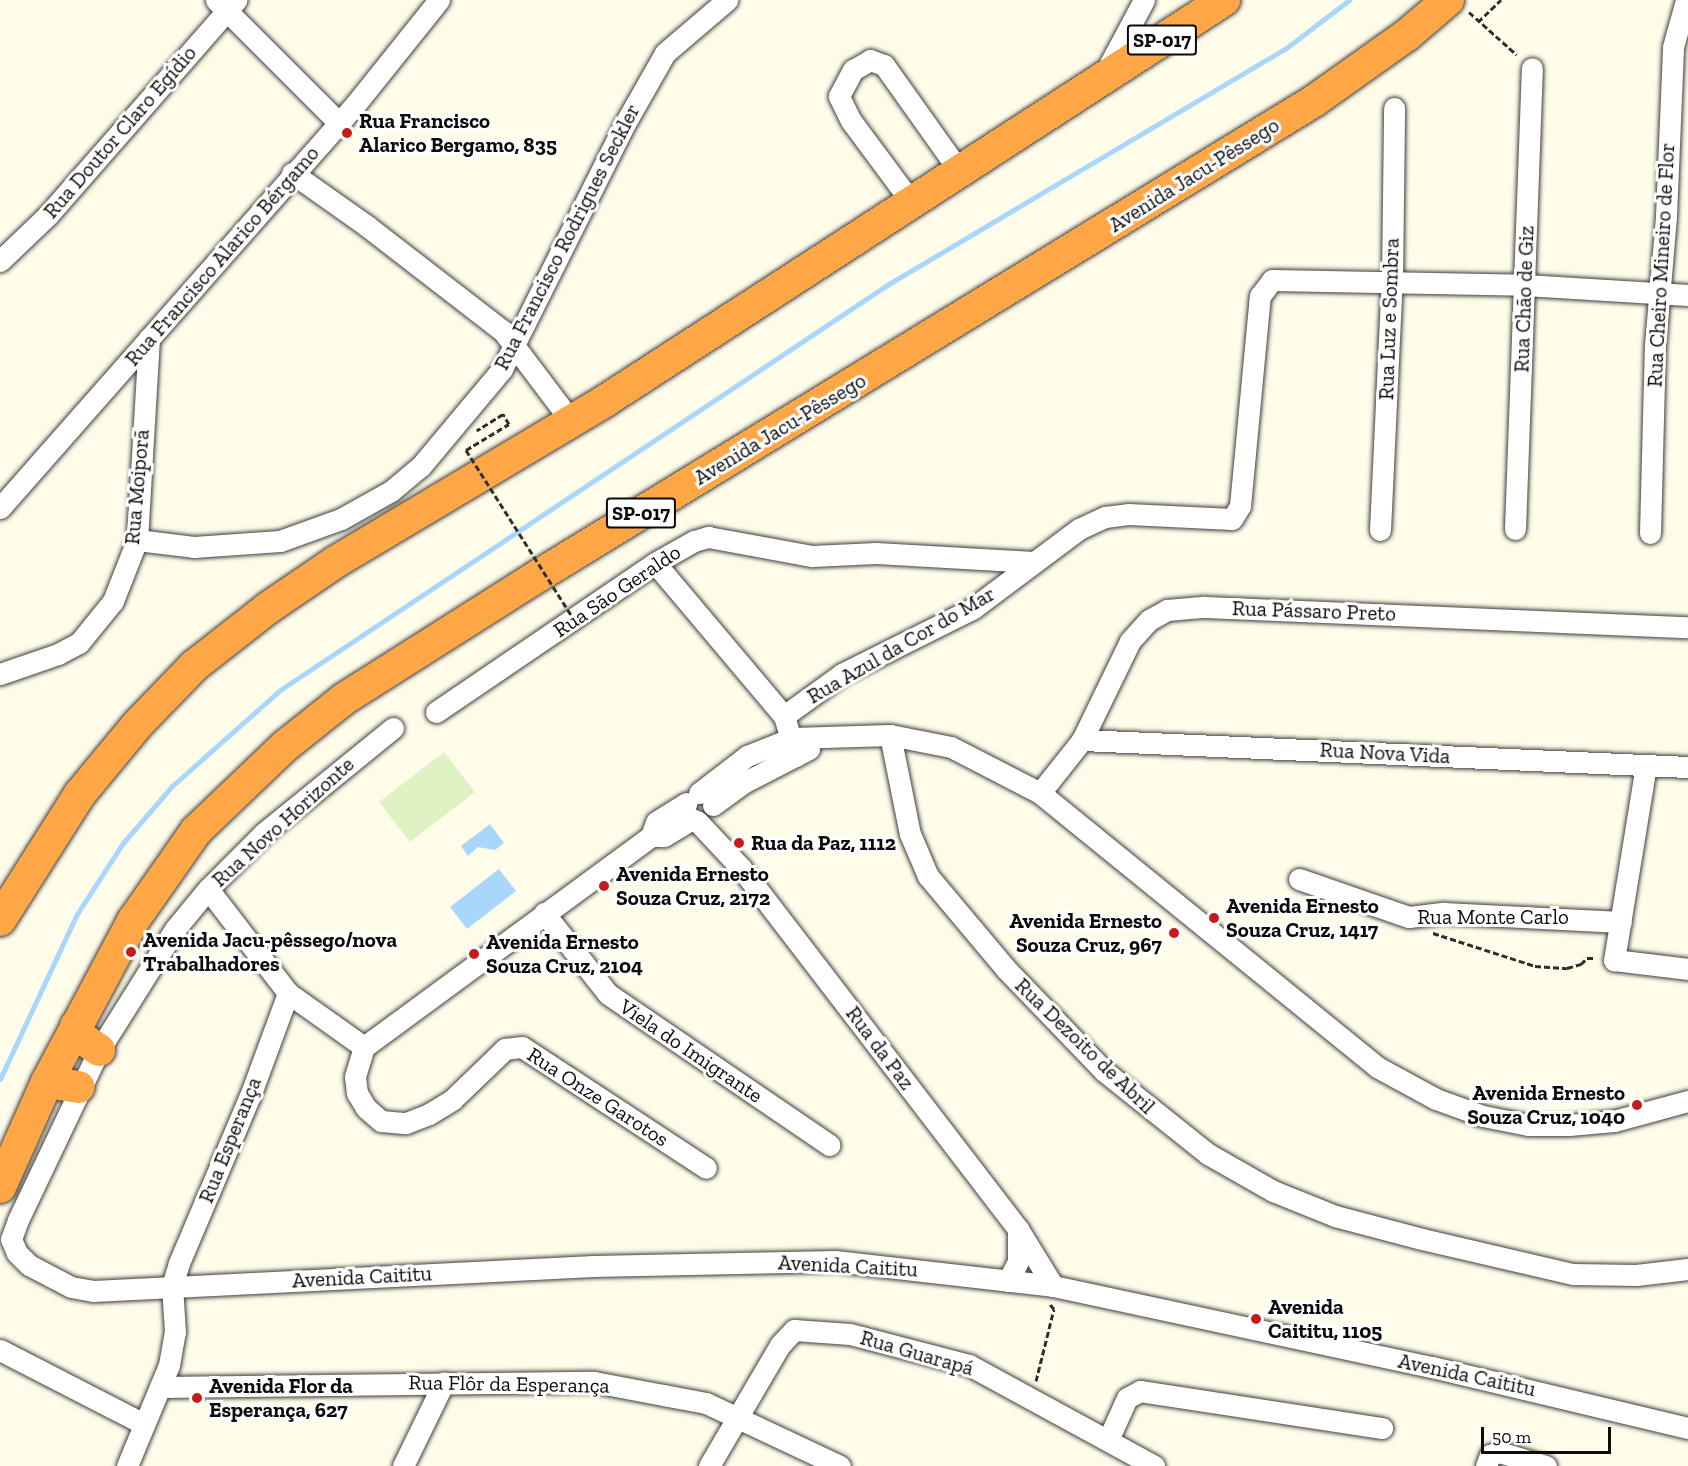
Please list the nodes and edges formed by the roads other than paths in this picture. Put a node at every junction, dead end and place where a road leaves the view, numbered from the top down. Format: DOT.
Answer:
graph roads {
  1 [pos="439,0"];
  2 [pos="727,0"];
  3 [pos="1144,0"];
  4 [pos="1224,0"];
  5 [pos="1686,0"];
  6 [pos="226,4"];
  7 [pos="1456,4"];
  8 [pos="1532,68"];
  9 [pos="1101,79"];
  10 [pos="1394,108"];
  11 [pos="338,122"];
  12 [pos="960,172"];
  13 [pos="292,173"];
  14 [pos="912,203"];
  15 [pos="0,261"];
  16 [pos="1392,280"];
  17 [pos="1525,285"];
  18 [pos="1659,293"];
  19 [pos="1688,295"];
  20 [pos="149,338"];
  21 [pos="514,344"];
  22 [pos="571,421"];
  23 [pos="0,508"];
  24 [pos="1515,529"];
  25 [pos="1380,530"];
  26 [pos="1650,533"];
  27 [pos="137,540"];
  28 [pos="1034,562"];
  29 [pos="655,563"];
  30 [pos="1688,627"];
  31 [pos="0,674"];
  32 [pos="436,712"];
  33 [pos="784,716"];
  34 [pos="393,728"];
  35 [pos="891,735"];
  36 [pos="1082,740"];
  37 [pos="794,747"];
  38 [pos="1646,765"];
  39 [pos="1688,767"];
  40 [pos="1040,793"];
  41 [pos="700,809"];
  42 [pos="1299,879"];
  43 [pos="208,889"];
  44 [pos="544,913"];
  45 [pos="0,920"];
  46 [pos="1621,922"];
  47 [pos="1688,969"];
  48 [pos="288,993"];
  49 [pos="75,1026"];
  50 [pos="364,1047"];
  51 [pos="99,1050"];
  52 [pos="47,1082"];
  53 [pos="79,1087"];
  54 [pos="1688,1101"];
  55 [pos="829,1145"];
  56 [pos="706,1168"];
  57 [pos="0,1187"];
  58 [pos="1018,1229"];
  59 [pos="11,1239"];
  60 [pos="1688,1269"];
  61 [pos="1008,1281"];
  62 [pos="1042,1285"];
  63 [pos="172,1286"];
  64 [pos="0,1350"];
  65 [pos="444,1382"];
  66 [pos="162,1388"];
  67 [pos="738,1414"];
  68 [pos="144,1424"];
  69 [pos="1382,1428"];
  70 [pos="1688,1428"];
  71 [pos="1108,1440"];
  72 [pos="1492,1459"];
  73 [pos="127,1466"];
  74 [pos="403,1466"];
  75 [pos="709,1466"];
  76 [pos="840,1466"];
  77 [pos="1154,1466"];
  78 [pos="1546,1466"];
  1 -- 11 [label="street, Rua Francisco Alarico Bérgamo"];
  2 -- 21 [label="street, Rua Francisco Rodrigues Seckler"];
  3 -- 9 [label="street"];
  4 -- 9 [label="highway, SP-017"];
  5 -- 18 [label="street, Rua Cheiro Mineiro de Flor"];
  6 -- 11 [label="street"];
  6 -- 15 [label="street, Rua Doutor Claro Egídio"];
  7 -- 49 [label="highway, Avenida Jacu-Pêssego / SP-017"];
  8 -- 17 [label="street, Rua Chão de Giz"];
  9 -- 12 [label="highway, SP-017"];
  10 -- 16 [label="street, Rua Luz e Sombra"];
  11 -- 13 [label="street, Rua Francisco Alarico Bérgamo"];
  12 -- 14 [label="highway, SP-017"];
  12 -- 14 [label="street"];
  13 -- 20 [label="street, Rua Francisco Alarico Bérgamo"];
  13 -- 21 [label="street"];
  14 -- 22 [label="highway, SP-017"];
  16 -- 17 [label="street"];
  16 -- 25 [label="street, Rua Luz e Sombra"];
  16 -- 28 [label="street, Rua Azul da Cor do Mar"];
  17 -- 18 [label="street"];
  17 -- 24 [label="street, Rua Chão de Giz"];
  18 -- 19 [label="street"];
  18 -- 26 [label="street, Rua Cheiro Mineiro de Flor"];
  20 -- 23 [label="street, Rua Francisco Alarico Bérgamo"];
  20 -- 27 [label="street, Rua Moiporã"];
  21 -- 22 [label="street"];
  21 -- 27 [label="street, Rua Francisco Rodrigues Seckler"];
  22 -- 45 [label="highway, SP-017"];
  27 -- 31 [label="street, Rua Moiporã"];
  28 -- 29 [label="street, Rua São Geraldo"];
  28 -- 33 [label="street, Rua Azul da Cor do Mar"];
  29 -- 32 [label="street, Rua São Geraldo"];
  29 -- 33 [label="street"];
  30 -- 36 [label="street, Rua Pássaro Preto"];
  33 -- 37 [label="street, Rua Azul da Cor do Mar"];
  34 -- 43 [label="street, Rua Novo Horizonte"];
  35 -- 37 [label="street"];
  35 -- 40 [label="street"];
  35 -- 60 [label="street, Rua Dezoito de Abril"];
  36 -- 38 [label="street, Rua Nova Vida"];
  36 -- 40 [label="street, Rua Pássaro Preto"];
  37 -- 41 [label="street"];
  38 -- 39 [label="street, Rua Nova Vida"];
  38 -- 46 [label="street"];
  40 -- 54 [label="street"];
  41 -- 44 [label="street"];
  41 -- 58 [label="street, Rua da Paz"];
  42 -- 46 [label="street, Rua Monte Carlo"];
  43 -- 48 [label="street"];
  43 -- 51 [label="street, Rua Novo Horizonte"];
  44 -- 50 [label="street"];
  44 -- 55 [label="street, Viela do Imigrante"];
  46 -- 47 [label="street"];
  48 -- 50 [label="street"];
  48 -- 63 [label="street, Rua Esperança"];
  49 -- 51 [label="highway"];
  49 -- 52 [label="highway, Avenida Jacu-Pêssego / SP-017"];
  50 -- 56 [label="street, Rua Onze Garotos"];
  51 -- 53 [label="street, Rua Novo Horizonte"];
  52 -- 53 [label="highway"];
  52 -- 57 [label="highway, Avenida Jacu-Pêssego / SP-017"];
  53 -- 59 [label="street, Rua Novo Horizonte"];
  58 -- 61 [label="street"];
  58 -- 62 [label="street, Rua da Paz"];
  59 -- 63 [label="street, Avenida Caititu"];
  61 -- 62 [label="street, Avenida Caititu"];
  61 -- 63 [label="street, Avenida Caititu"];
  62 -- 70 [label="street, Avenida Caititu"];
  63 -- 66 [label="street"];
  64 -- 68 [label="street"];
  65 -- 66 [label="street, Rua Flôr da Esperança"];
  65 -- 67 [label="street, Rua Flôr da Esperança"];
  65 -- 74 [label="street"];
  66 -- 68 [label="street"];
  67 -- 71 [label="street, Rua Guarapá"];
  67 -- 75 [label="street"];
  67 -- 76 [label="street, Rua Flôr da Esperança"];
  68 -- 73 [label="street"];
  69 -- 71 [label="street"];
  71 -- 77 [label="street, Rua Guarapá"];
  72 -- 78 [label="street"];
}
